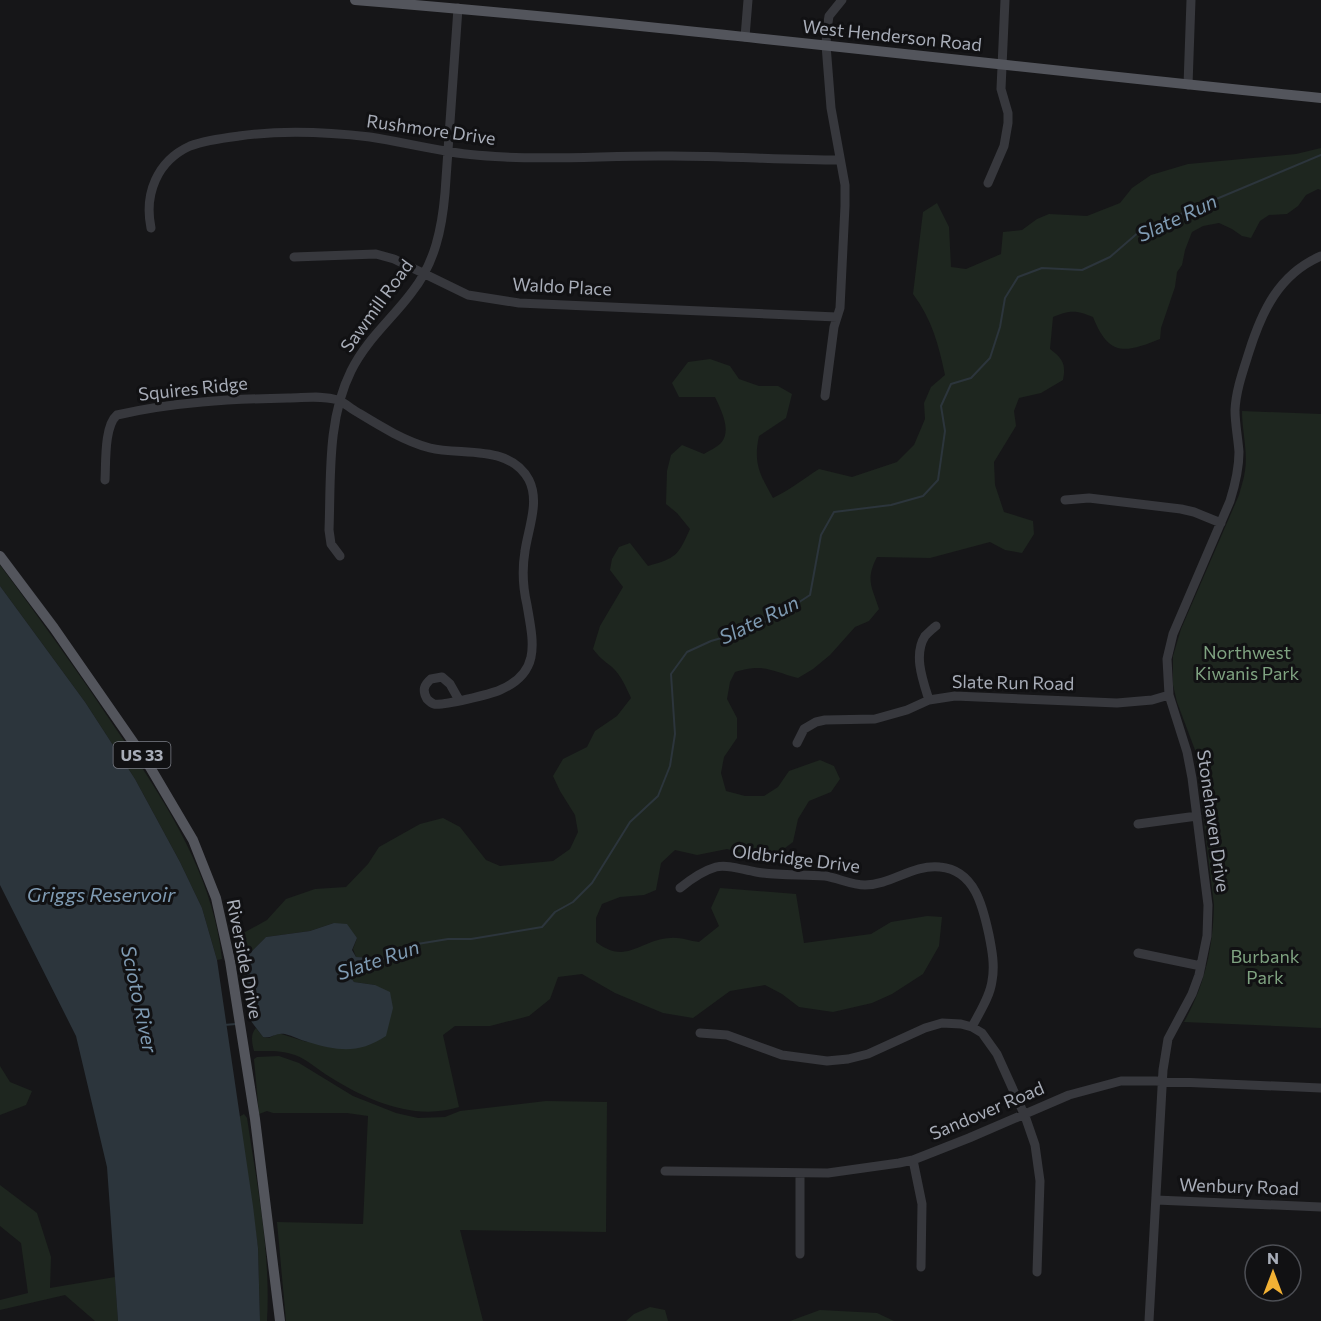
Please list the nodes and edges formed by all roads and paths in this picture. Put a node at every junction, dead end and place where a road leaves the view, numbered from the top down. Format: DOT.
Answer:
graph roads {
  1 [pos="355,0"];
  2 [pos="748,0"];
  3 [pos="842,0"];
  4 [pos="1005,0"];
  5 [pos="1191,0"];
  6 [pos="459,4"];
  7 [pos="745,37"];
  8 [pos="826,45"];
  9 [pos="1003,65"];
  10 [pos="1188,85"];
  11 [pos="1321,98"];
  12 [pos="448,152"];
  13 [pos="840,160"];
  14 [pos="988,183"];
  15 [pos="151,228"];
  16 [pos="1321,256"];
  17 [pos="294,257"];
  18 [pos="423,274"];
  19 [pos="837,317"];
  20 [pos="825,396"];
  21 [pos="339,400"];
  22 [pos="105,480"];
  23 [pos="1065,500"];
  24 [pos="1221,523"];
  25 [pos="0,556"];
  26 [pos="340,556"];
  27 [pos="936,626"];
  28 [pos="1169,695"];
  29 [pos="459,700"];
  30 [pos="929,700"];
  31 [pos="797,743"];
  32 [pos="1197,816"];
  33 [pos="1138,824"];
  34 [pos="680,888"];
  35 [pos="1138,953"];
  36 [pos="1201,966"];
  37 [pos="972,1027"];
  38 [pos="700,1033"];
  39 [pos="1162,1081"];
  40 [pos="1321,1088"];
  41 [pos="1024,1114"];
  42 [pos="913,1160"];
  43 [pos="665,1171"];
  44 [pos="800,1174"];
  45 [pos="1156,1200"];
  46 [pos="1321,1207"];
  47 [pos="800,1254"];
  48 [pos="921,1267"];
  49 [pos="1037,1272"];
  50 [pos="280,1321"];
  51 [pos="1149,1321"];
  1 -- 6 [label="main road, West Henderson Road"];
  2 -- 7 [label="street"];
  3 -- 8 [label="street"];
  4 -- 9 [label="street"];
  5 -- 10 [label="street"];
  6 -- 7 [label="main road, West Henderson Road"];
  6 -- 12 [label="street, Sawmill Road"];
  7 -- 8 [label="main road, West Henderson Road"];
  8 -- 9 [label="main road, West Henderson Road"];
  8 -- 13 [label="street"];
  9 -- 10 [label="main road, West Henderson Road"];
  9 -- 14 [label="street"];
  10 -- 11 [label="main road, West Henderson Road"];
  12 -- 13 [label="street, Rushmore Drive"];
  12 -- 15 [label="street, Rushmore Drive"];
  12 -- 18 [label="street, Sawmill Road"];
  13 -- 19 [label="street"];
  16 -- 24 [label="street, Stonehaven Drive"];
  17 -- 18 [label="street, Waldo Place"];
  18 -- 19 [label="street, Waldo Place"];
  18 -- 21 [label="street, Sawmill Road"];
  19 -- 20 [label="street"];
  21 -- 22 [label="street, Squires Ridge"];
  21 -- 26 [label="street, Sawmill Road"];
  21 -- 29 [label="street"];
  23 -- 24 [label="street"];
  24 -- 28 [label="street, Stonehaven Drive"];
  25 -- 50 [label="main road, Riverside Drive / US 33"];
  27 -- 30 [label="street"];
  28 -- 30 [label="street, Slate Run Road"];
  28 -- 32 [label="street, Stonehaven Drive"];
  30 -- 31 [label="street, Slate Run Road"];
  32 -- 33 [label="street"];
  32 -- 36 [label="street, Stonehaven Drive"];
  34 -- 37 [label="street, Oldbridge Drive"];
  35 -- 36 [label="street"];
  36 -- 39 [label="street, Stonehaven Drive"];
  37 -- 38 [label="street"];
  37 -- 41 [label="street"];
  39 -- 40 [label="street, Sandover Road"];
  39 -- 41 [label="street, Sandover Road"];
  39 -- 45 [label="street, Stonehaven Drive"];
  41 -- 42 [label="street, Sandover Road"];
  41 -- 49 [label="street"];
  42 -- 44 [label="street, Sandover Road"];
  42 -- 48 [label="street"];
  43 -- 44 [label="street, Sandover Road"];
  44 -- 47 [label="street"];
  45 -- 46 [label="street, Wenbury Road"];
  45 -- 51 [label="street, Stonehaven Drive"];
}
